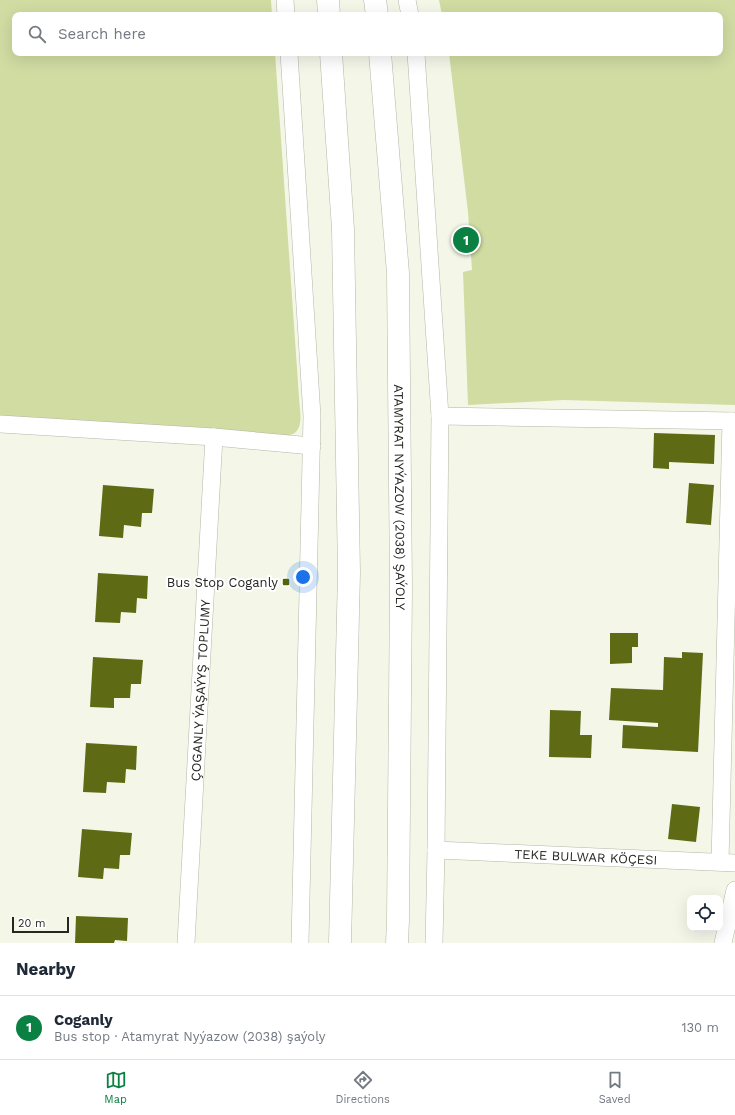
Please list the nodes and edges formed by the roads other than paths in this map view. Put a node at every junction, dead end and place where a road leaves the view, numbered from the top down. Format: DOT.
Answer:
graph roads {
  1 [pos="285,0"];
  2 [pos="328,0"];
  3 [pos="375,0"];
  4 [pos="407,0"];
  5 [pos="286,12"];
  6 [pos="329,12"];
  7 [pos="377,12"];
  8 [pos="409,12"];
  9 [pos="289,56"];
  10 [pos="331,56"];
  11 [pos="380,56"];
  12 [pos="416,56"];
  13 [pos="440,416"];
  14 [pos="733,421"];
  15 [pos="0,424"];
  16 [pos="214,437"];
  17 [pos="312,446"];
  18 [pos="436,850"];
  19 [pos="728,862"];
  20 [pos="735,890"];
  21 [pos="186,943"];
  22 [pos="300,943"];
  23 [pos="340,943"];
  24 [pos="397,943"];
  25 [pos="434,943"];
  26 [pos="723,943"];
  1 -- 5 [label="street"];
  2 -- 6 [label="main road"];
  3 -- 7 [label="main road"];
  4 -- 8 [label="street"];
  9 -- 17 [label="street"];
  10 -- 23 [label="main road"];
  11 -- 24 [label="main road, ATAMYRAT NYÝAZOW (2038) ŞAÝOLY"];
  12 -- 13 [label="street"];
  13 -- 14 [label="street"];
  13 -- 18 [label="street"];
  14 -- 19 [label="street"];
  15 -- 16 [label="street"];
  16 -- 17 [label="street"];
  16 -- 21 [label="street, ÇOGANLY ÝAŞAÝYŞ TOPLUMY"];
  17 -- 22 [label="street"];
  18 -- 19 [label="street, TEKE BULWAR KÖÇESI"];
  18 -- 25 [label="street"];
  20 -- 26 [label="street"];
}
